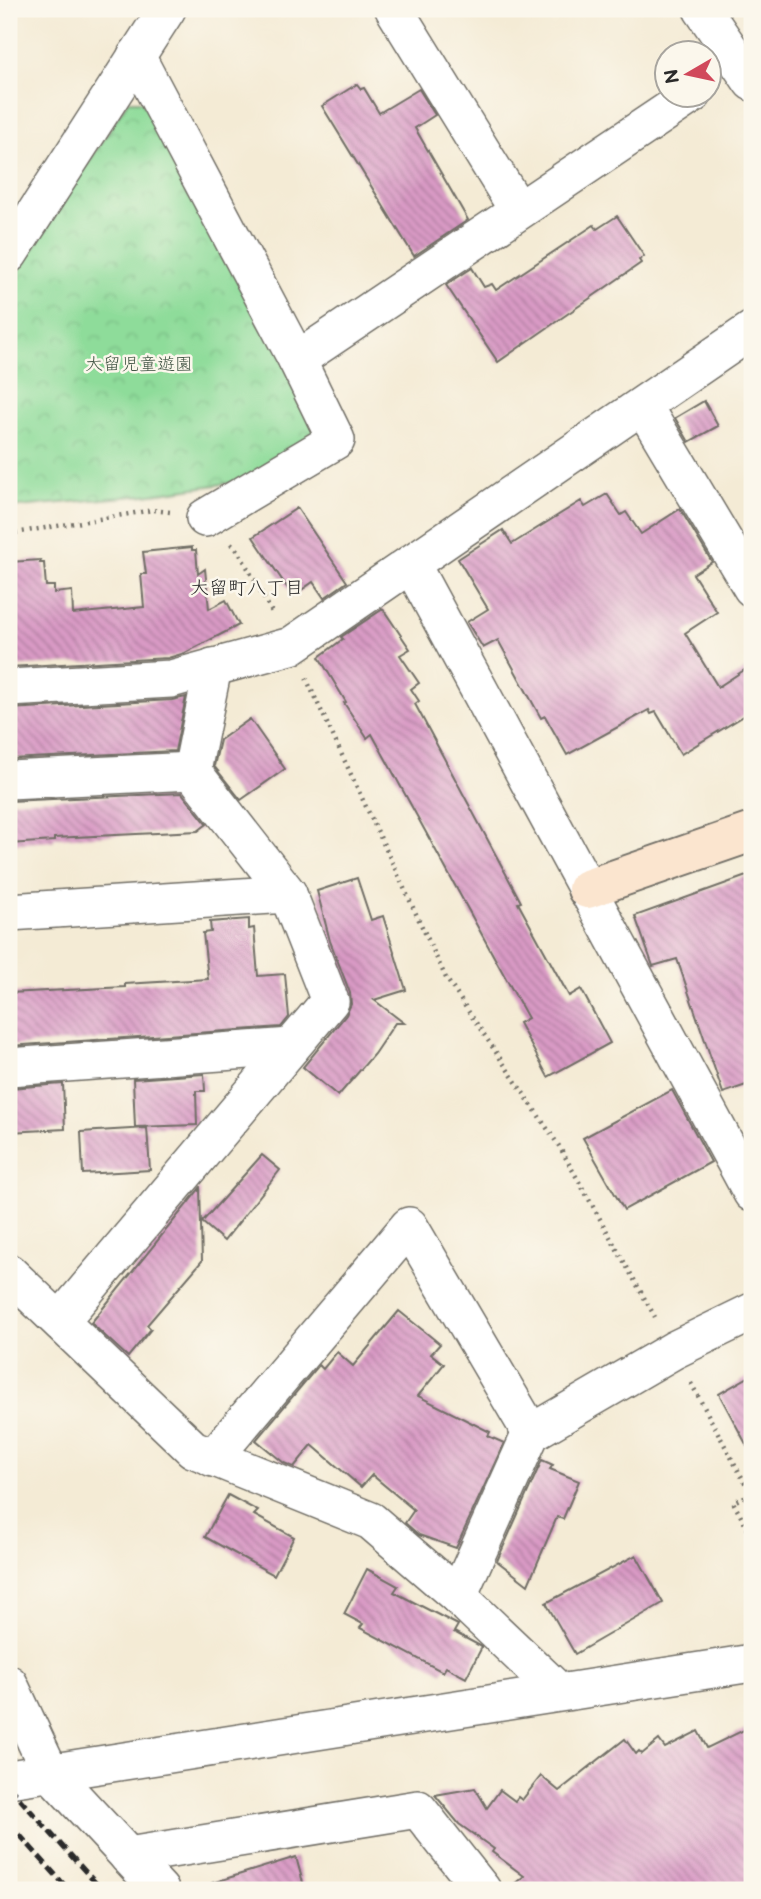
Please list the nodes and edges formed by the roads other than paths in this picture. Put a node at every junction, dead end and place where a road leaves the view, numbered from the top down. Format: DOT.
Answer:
graph roads {
  1 [pos="167,9"];
  2 [pos="394,9"];
  3 [pos="702,9"];
  4 [pos="136,56"];
  5 [pos="746,73"];
  6 [pos="722,80"];
  7 [pos="672,108"];
  8 [pos="518,210"];
  9 [pos="9,254"];
  10 [pos="752,330"];
  11 [pos="297,360"];
  12 [pos="643,406"];
  13 [pos="205,518"];
  14 [pos="411,564"];
  15 [pos="752,588"];
  16 [pos="213,667"];
  17 [pos="9,688"];
  18 [pos="192,771"];
  19 [pos="9,780"];
  20 [pos="752,832"];
  21 [pos="587,889"];
  22 [pos="288,894"];
  23 [pos="9,912"];
  24 [pos="291,1047"];
  25 [pos="9,1067"];
  26 [pos="752,1194"];
  27 [pos="9,1273"];
  28 [pos="752,1312"];
  29 [pos="60,1321"];
  30 [pos="531,1433"];
  31 [pos="213,1458"];
  32 [pos="458,1596"];
  33 [pos="752,1663"];
  34 [pos="9,1685"];
  35 [pos="559,1692"];
  36 [pos="50,1772"];
  37 [pos="9,1779"];
  38 [pos="128,1856"];
  39 [pos="160,1890"];
  40 [pos="482,1890"];
  1 -- 4 [label="street"];
  2 -- 8 [label="street"];
  3 -- 5 [label="street"];
  4 -- 9 [label="street"];
  4 -- 11 [label="street"];
  5 -- 6 [label="street"];
  7 -- 8 [label="street"];
  8 -- 11 [label="street"];
  10 -- 12 [label="street"];
  11 -- 13 [label="street"];
  12 -- 14 [label="street"];
  12 -- 15 [label="street"];
  14 -- 16 [label="street"];
  14 -- 21 [label="street"];
  16 -- 17 [label="street"];
  16 -- 18 [label="street"];
  18 -- 19 [label="street"];
  18 -- 22 [label="street"];
  20 -- 21 [label="street"];
  21 -- 26 [label="street"];
  22 -- 23 [label="street"];
  22 -- 24 [label="street"];
  24 -- 25 [label="street"];
  24 -- 29 [label="street"];
  27 -- 29 [label="street"];
  28 -- 30 [label="street"];
  29 -- 31 [label="street"];
  30 -- 31 [label="street"];
  30 -- 32 [label="street"];
  31 -- 32 [label="street"];
  32 -- 35 [label="street"];
  33 -- 35 [label="street"];
  34 -- 36 [label="street"];
  35 -- 36 [label="street"];
  36 -- 37 [label="street"];
  36 -- 38 [label="street"];
  38 -- 39 [label="street"];
  38 -- 40 [label="street"];
}
